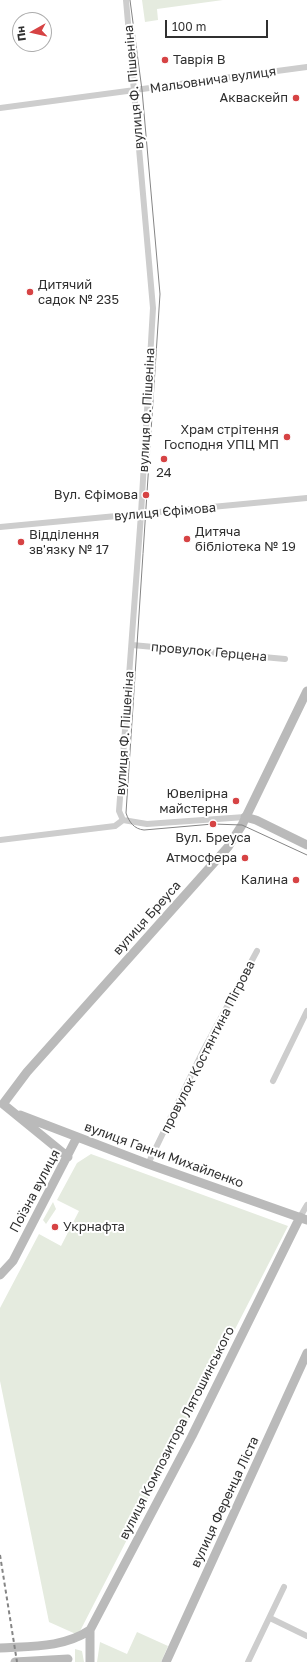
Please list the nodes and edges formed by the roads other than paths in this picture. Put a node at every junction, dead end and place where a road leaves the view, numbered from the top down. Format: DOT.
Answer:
graph roads {
  1 [pos="126,0"];
  2 [pos="307,67"];
  3 [pos="134,91"];
  4 [pos="0,108"];
  5 [pos="307,498"];
  6 [pos="141,514"];
  7 [pos="0,527"];
  8 [pos="132,644"];
  9 [pos="285,659"];
  10 [pos="307,691"];
  11 [pos="245,817"];
  12 [pos="122,820"];
  13 [pos="0,840"];
  14 [pos="307,845"];
  15 [pos="257,951"];
  16 [pos="307,1011"];
  17 [pos="273,1081"];
  18 [pos="1,1106"];
  19 [pos="13,1112"];
  20 [pos="77,1137"];
  21 [pos="68,1157"];
  22 [pos="148,1164"];
  23 [pos="307,1205"];
  24 [pos="304,1219"];
  25 [pos="0,1275"];
  26 [pos="307,1353"];
  27 [pos="284,1587"];
  28 [pos="270,1618"];
  29 [pos="90,1630"];
  30 [pos="307,1636"];
  31 [pos="65,1642"];
  32 [pos="0,1648"];
  33 [pos="68,1660"];
  34 [pos="15,1662"];
  35 [pos="90,1662"];
  36 [pos="166,1662"];
  37 [pos="248,1662"];
  1 -- 3 [label="street, вулиця Ф. Пішеніна"];
  2 -- 3 [label="street, Мальовнича вулиця"];
  3 -- 4 [label="street, Мальовнича вулиця"];
  3 -- 6 [label="street, вулиця Ф. Пішеніна"];
  5 -- 6 [label="street, вулиця Єфімова"];
  6 -- 7 [label="street, вулиця Єфімова"];
  6 -- 8 [label="street, вулиця Ф. Пішеніна"];
  8 -- 9 [label="street, провулок Герцена"];
  8 -- 12 [label="street, вулиця Ф. Пішеніна"];
  10 -- 11 [label="street, вулиця Бреуса"];
  11 -- 12 [label="street"];
  11 -- 14 [label="street"];
  11 -- 18 [label="street, вулиця Бреуса"];
  12 -- 13 [label="street"];
  15 -- 22 [label="street, провулок Костянтина Пігрова"];
  16 -- 17 [label="street"];
  18 -- 19 [label="street, вулиця Ганни Михайленко"];
  19 -- 20 [label="street, вулиця Ганни Михайленко"];
  19 -- 21 [label="street, вулиця Ганни Михайленко"];
  20 -- 21 [label="street, Поїзна вулиця"];
  20 -- 22 [label="street, вулиця Ганни Михайленко"];
  21 -- 25 [label="street, Поїзна вулиця"];
  22 -- 24 [label="street, вулиця Ганни Михайленко"];
  23 -- 24 [label="street"];
  24 -- 29 [label="street, вулиця Композитора Лятошинського"];
  26 -- 36 [label="street, вулиця Ференца Ліста"];
  27 -- 28 [label="street"];
  28 -- 30 [label="street"];
  28 -- 37 [label="street"];
  29 -- 31 [label="street"];
  29 -- 35 [label="street, вулиця Композитора Лятошинського"];
  31 -- 32 [label="street"];
  31 -- 33 [label="street"];
  33 -- 34 [label="street"];
}
